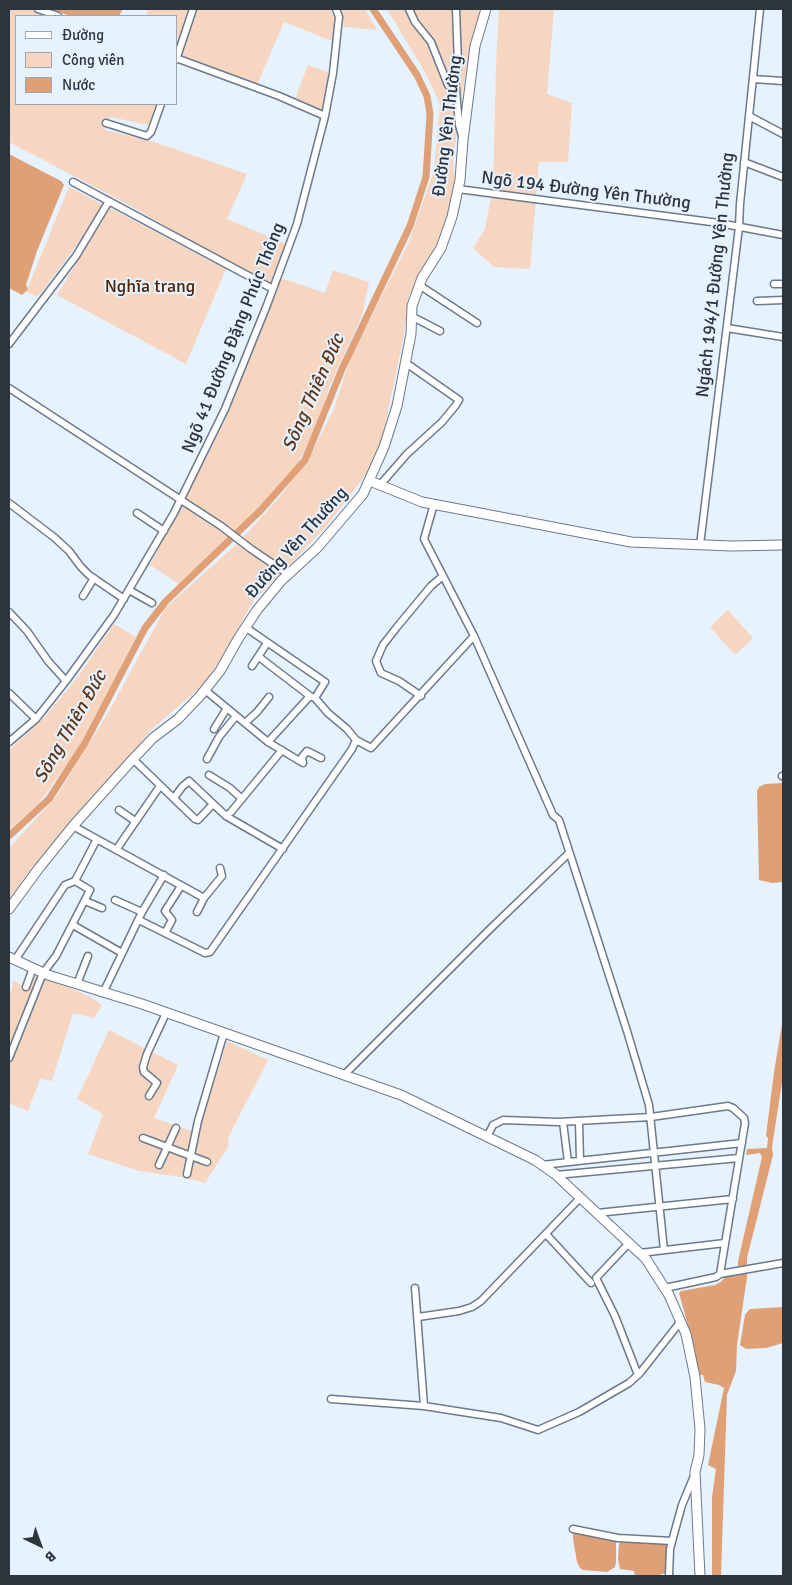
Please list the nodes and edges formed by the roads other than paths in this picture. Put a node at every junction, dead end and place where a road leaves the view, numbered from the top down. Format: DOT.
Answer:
graph roads {
  1 [pos="38,9"];
  2 [pos="193,9"];
  3 [pos="336,9"];
  4 [pos="408,9"];
  5 [pos="456,9"];
  6 [pos="486,9"];
  7 [pos="760,9"];
  8 [pos="55,15"];
  9 [pos="178,53"];
  10 [pos="178,60"];
  11 [pos="753,79"];
  12 [pos="783,81"];
  13 [pos="456,89"];
  14 [pos="161,105"];
  15 [pos="324,116"];
  16 [pos="750,116"];
  17 [pos="106,123"];
  18 [pos="783,134"];
  19 [pos="463,140"];
  20 [pos="744,162"];
  21 [pos="783,176"];
  22 [pos="73,182"];
  23 [pos="458,189"];
  24 [pos="109,201"];
  25 [pos="739,227"];
  26 [pos="783,235"];
  27 [pos="419,284"];
  28 [pos="774,284"];
  29 [pos="783,284"];
  30 [pos="273,289"];
  31 [pos="783,300"];
  32 [pos="757,301"];
  33 [pos="411,316"];
  34 [pos="476,324"];
  35 [pos="726,328"];
  36 [pos="440,331"];
  37 [pos="783,336"];
  38 [pos="9,344"];
  39 [pos="406,363"];
  40 [pos="9,388"];
  41 [pos="370,480"];
  42 [pos="380,484"];
  43 [pos="181,500"];
  44 [pos="9,503"];
  45 [pos="434,504"];
  46 [pos="137,514"];
  47 [pos="164,530"];
  48 [pos="700,545"];
  49 [pos="783,545"];
  50 [pos="288,574"];
  51 [pos="443,576"];
  52 [pos="94,578"];
  53 [pos="129,590"];
  54 [pos="83,596"];
  55 [pos="124,599"];
  56 [pos="152,603"];
  57 [pos="9,612"];
  58 [pos="245,627"];
  59 [pos="474,636"];
  60 [pos="267,643"];
  61 [pos="259,657"];
  62 [pos="252,666"];
  63 [pos="66,681"];
  64 [pos="205,690"];
  65 [pos="9,693"];
  66 [pos="421,696"];
  67 [pos="269,697"];
  68 [pos="313,697"];
  69 [pos="227,708"];
  70 [pos="236,716"];
  71 [pos="36,719"];
  72 [pos="244,723"];
  73 [pos="214,728"];
  74 [pos="356,740"];
  75 [pos="9,742"];
  76 [pos="268,742"];
  77 [pos="282,750"];
  78 [pos="207,758"];
  79 [pos="321,758"];
  80 [pos="133,759"];
  81 [pos="209,775"];
  82 [pos="160,786"];
  83 [pos="174,798"];
  84 [pos="242,799"];
  85 [pos="212,804"];
  86 [pos="119,810"];
  87 [pos="226,816"];
  88 [pos="135,821"];
  89 [pos="73,826"];
  90 [pos="97,839"];
  91 [pos="283,848"];
  92 [pos="116,850"];
  93 [pos="569,853"];
  94 [pos="220,868"];
  95 [pos="164,875"];
  96 [pos="75,880"];
  97 [pos="181,886"];
  98 [pos="204,898"];
  99 [pos="85,900"];
  100 [pos="115,900"];
  101 [pos="102,908"];
  102 [pos="9,909"];
  103 [pos="142,912"];
  104 [pos="197,912"];
  105 [pos="138,920"];
  106 [pos="73,925"];
  107 [pos="165,933"];
  108 [pos="122,953"];
  109 [pos="88,956"];
  110 [pos="12,958"];
  111 [pos="33,968"];
  112 [pos="43,973"];
  113 [pos="77,984"];
  114 [pos="26,987"];
  115 [pos="103,993"];
  116 [pos="164,1017"];
  117 [pos="224,1034"];
  118 [pos="9,1058"];
  119 [pos="344,1075"];
  120 [pos="149,1096"];
  121 [pos="651,1118"];
  122 [pos="579,1121"];
  123 [pos="563,1122"];
  124 [pos="176,1128"];
  125 [pos="487,1137"];
  126 [pos="143,1138"];
  127 [pos="742,1143"];
  128 [pos="168,1147"];
  129 [pos="655,1152"];
  130 [pos="191,1155"];
  131 [pos="739,1158"];
  132 [pos="580,1160"];
  133 [pos="207,1162"];
  134 [pos="568,1162"];
  135 [pos="159,1165"];
  136 [pos="542,1165"];
  137 [pos="656,1166"];
  138 [pos="187,1174"];
  139 [pos="556,1175"];
  140 [pos="580,1198"];
  141 [pos="732,1199"];
  142 [pos="660,1207"];
  143 [pos="597,1213"];
  144 [pos="546,1234"];
  145 [pos="628,1243"];
  146 [pos="726,1243"];
  147 [pos="664,1250"];
  148 [pos="640,1253"];
  149 [pos="783,1263"];
  150 [pos="720,1274"];
  151 [pos="591,1283"];
  152 [pos="415,1288"];
  153 [pos="665,1288"];
  154 [pos="418,1317"];
  155 [pos="681,1321"];
  156 [pos="638,1375"];
  157 [pos="331,1399"];
  158 [pos="424,1406"];
  159 [pos="695,1472"];
  160 [pos="574,1529"];
  161 [pos="672,1541"];
  162 [pos="669,1576"];
  163 [pos="700,1576"];
  1 -- 8 [label="street"];
  2 -- 9 [label="street"];
  3 -- 15 [label="street, Ngõ 41 Đường Đặng Phúc Thông"];
  4 -- 13 [label="street"];
  5 -- 13 [label="street"];
  6 -- 19 [label="main road, Đường Yên Thường"];
  7 -- 11 [label="street, Ngách 194/1 Đường Yên Thường"];
  10 -- 15 [label="street"];
  11 -- 12 [label="street"];
  11 -- 16 [label="street, Ngách 194/1 Đường Yên Thường"];
  13 -- 19 [label="street"];
  14 -- 17 [label="street"];
  15 -- 30 [label="street, Ngõ 41 Đường Đặng Phúc Thông"];
  16 -- 18 [label="street"];
  16 -- 20 [label="street, Ngách 194/1 Đường Yên Thường"];
  19 -- 23 [label="main road, Đường Yên Thường"];
  20 -- 21 [label="street"];
  20 -- 25 [label="street, Ngách 194/1 Đường Yên Thường"];
  22 -- 24 [label="street"];
  23 -- 25 [label="street, Ngõ 194 Đường Yên Thường"];
  23 -- 27 [label="main road, Đường Yên Thường"];
  24 -- 30 [label="street"];
  24 -- 38 [label="street"];
  25 -- 26 [label="street, Ngõ 194 Đường Yên Thường"];
  25 -- 35 [label="street, Ngách 194/1 Đường Yên Thường"];
  27 -- 33 [label="main road, Đường Yên Thường"];
  27 -- 34 [label="street"];
  28 -- 29 [label="street"];
  30 -- 43 [label="street, Ngõ 41 Đường Đặng Phúc Thông"];
  31 -- 32 [label="street"];
  33 -- 36 [label="street"];
  33 -- 39 [label="main road, Đường Yên Thường"];
  35 -- 37 [label="street"];
  35 -- 48 [label="street, Ngách 194/1 Đường Yên Thường"];
  39 -- 41 [label="main road, Đường Yên Thường"];
  39 -- 42 [label="street"];
  40 -- 43 [label="street"];
  41 -- 42 [label="main road"];
  41 -- 50 [label="main road, Đường Yên Thường"];
  42 -- 45 [label="main road"];
  43 -- 47 [label="street, Ngõ 41 Đường Đặng Phúc Thông"];
  43 -- 50 [label="street"];
  44 -- 52 [label="street"];
  45 -- 48 [label="main road"];
  45 -- 51 [label="street"];
  46 -- 47 [label="street"];
  47 -- 53 [label="street, Ngõ 41 Đường Đặng Phúc Thông"];
  48 -- 49 [label="main road"];
  50 -- 58 [label="main road, Đường Yên Thường"];
  51 -- 59 [label="street"];
  51 -- 66 [label="street"];
  52 -- 54 [label="street"];
  52 -- 55 [label="street"];
  53 -- 55 [label="street, Ngõ 41 Đường Đặng Phúc Thông"];
  53 -- 56 [label="street"];
  55 -- 63 [label="street, Ngõ 41 Đường Đặng Phúc Thông"];
  57 -- 63 [label="street"];
  58 -- 60 [label="street"];
  58 -- 64 [label="main road, Đường Yên Thường"];
  59 -- 66 [label="street"];
  59 -- 93 [label="street"];
  60 -- 61 [label="street"];
  60 -- 68 [label="street"];
  61 -- 62 [label="street"];
  61 -- 68 [label="street"];
  63 -- 71 [label="street, Ngõ 41 Đường Đặng Phúc Thông"];
  64 -- 69 [label="street"];
  64 -- 80 [label="main road, Đường Yên Thường"];
  65 -- 71 [label="street"];
  66 -- 74 [label="street"];
  67 -- 72 [label="street"];
  68 -- 74 [label="street"];
  68 -- 76 [label="street"];
  69 -- 70 [label="street"];
  69 -- 73 [label="street"];
  70 -- 72 [label="street"];
  70 -- 78 [label="street"];
  71 -- 75 [label="street, Ngõ 41 Đường Đặng Phúc Thông"];
  72 -- 76 [label="street"];
  74 -- 91 [label="street"];
  76 -- 77 [label="street"];
  77 -- 79 [label="street"];
  77 -- 84 [label="street"];
  80 -- 82 [label="street"];
  80 -- 89 [label="main road, Đường Yên Thường"];
  81 -- 84 [label="street"];
  82 -- 83 [label="street"];
  82 -- 88 [label="street"];
  83 -- 85 [label="street"];
  83 -- 85 [label="street"];
  84 -- 87 [label="street"];
  85 -- 87 [label="street"];
  86 -- 88 [label="street"];
  87 -- 91 [label="street"];
  88 -- 92 [label="street"];
  89 -- 90 [label="street"];
  89 -- 102 [label="main road, Đường Yên Thường"];
  90 -- 92 [label="street"];
  90 -- 96 [label="street"];
  91 -- 107 [label="street"];
  92 -- 95 [label="street"];
  93 -- 119 [label="street"];
  93 -- 121 [label="street"];
  94 -- 98 [label="street"];
  95 -- 97 [label="street"];
  95 -- 103 [label="street"];
  96 -- 99 [label="street"];
  96 -- 110 [label="street"];
  97 -- 98 [label="street"];
  97 -- 107 [label="street"];
  98 -- 104 [label="street"];
  99 -- 101 [label="street"];
  99 -- 106 [label="street"];
  100 -- 103 [label="street"];
  103 -- 105 [label="street"];
  105 -- 107 [label="street"];
  105 -- 108 [label="street"];
  106 -- 108 [label="street"];
  106 -- 112 [label="street"];
  108 -- 115 [label="street"];
  109 -- 113 [label="street"];
  110 -- 111 [label="main road"];
  111 -- 112 [label="main road"];
  111 -- 114 [label="street"];
  112 -- 113 [label="main road"];
  112 -- 118 [label="street"];
  113 -- 115 [label="main road"];
  115 -- 116 [label="main road"];
  116 -- 117 [label="main road"];
  116 -- 120 [label="street"];
  117 -- 119 [label="main road"];
  117 -- 130 [label="street"];
  119 -- 125 [label="main road"];
  121 -- 122 [label="street"];
  121 -- 127 [label="street"];
  121 -- 129 [label="street"];
  122 -- 123 [label="street"];
  122 -- 132 [label="street"];
  123 -- 125 [label="street"];
  123 -- 134 [label="street"];
  124 -- 128 [label="street"];
  125 -- 136 [label="main road"];
  126 -- 128 [label="street"];
  127 -- 129 [label="street"];
  127 -- 131 [label="street"];
  128 -- 130 [label="street"];
  128 -- 135 [label="street"];
  129 -- 132 [label="street"];
  129 -- 137 [label="street"];
  130 -- 133 [label="street"];
  130 -- 138 [label="street"];
  131 -- 137 [label="street"];
  131 -- 141 [label="street"];
  132 -- 134 [label="street"];
  134 -- 136 [label="street"];
  136 -- 139 [label="main road"];
  137 -- 139 [label="street"];
  137 -- 142 [label="street"];
  139 -- 140 [label="main road"];
  140 -- 143 [label="main road"];
  140 -- 144 [label="street"];
  141 -- 142 [label="street"];
  141 -- 146 [label="street"];
  142 -- 143 [label="street"];
  142 -- 147 [label="street"];
  143 -- 145 [label="main road"];
  144 -- 151 [label="street"];
  144 -- 154 [label="street"];
  145 -- 148 [label="main road"];
  145 -- 156 [label="street"];
  146 -- 147 [label="street"];
  146 -- 150 [label="street"];
  147 -- 148 [label="street"];
  148 -- 153 [label="main road"];
  149 -- 150 [label="street"];
  150 -- 153 [label="street"];
  152 -- 154 [label="street"];
  153 -- 155 [label="main road"];
  154 -- 158 [label="street"];
  155 -- 156 [label="street"];
  155 -- 159 [label="main road"];
  156 -- 158 [label="street"];
  157 -- 158 [label="street"];
  159 -- 161 [label="street"];
  159 -- 163 [label="main road"];
  160 -- 161 [label="street"];
  161 -- 162 [label="street"];
}
